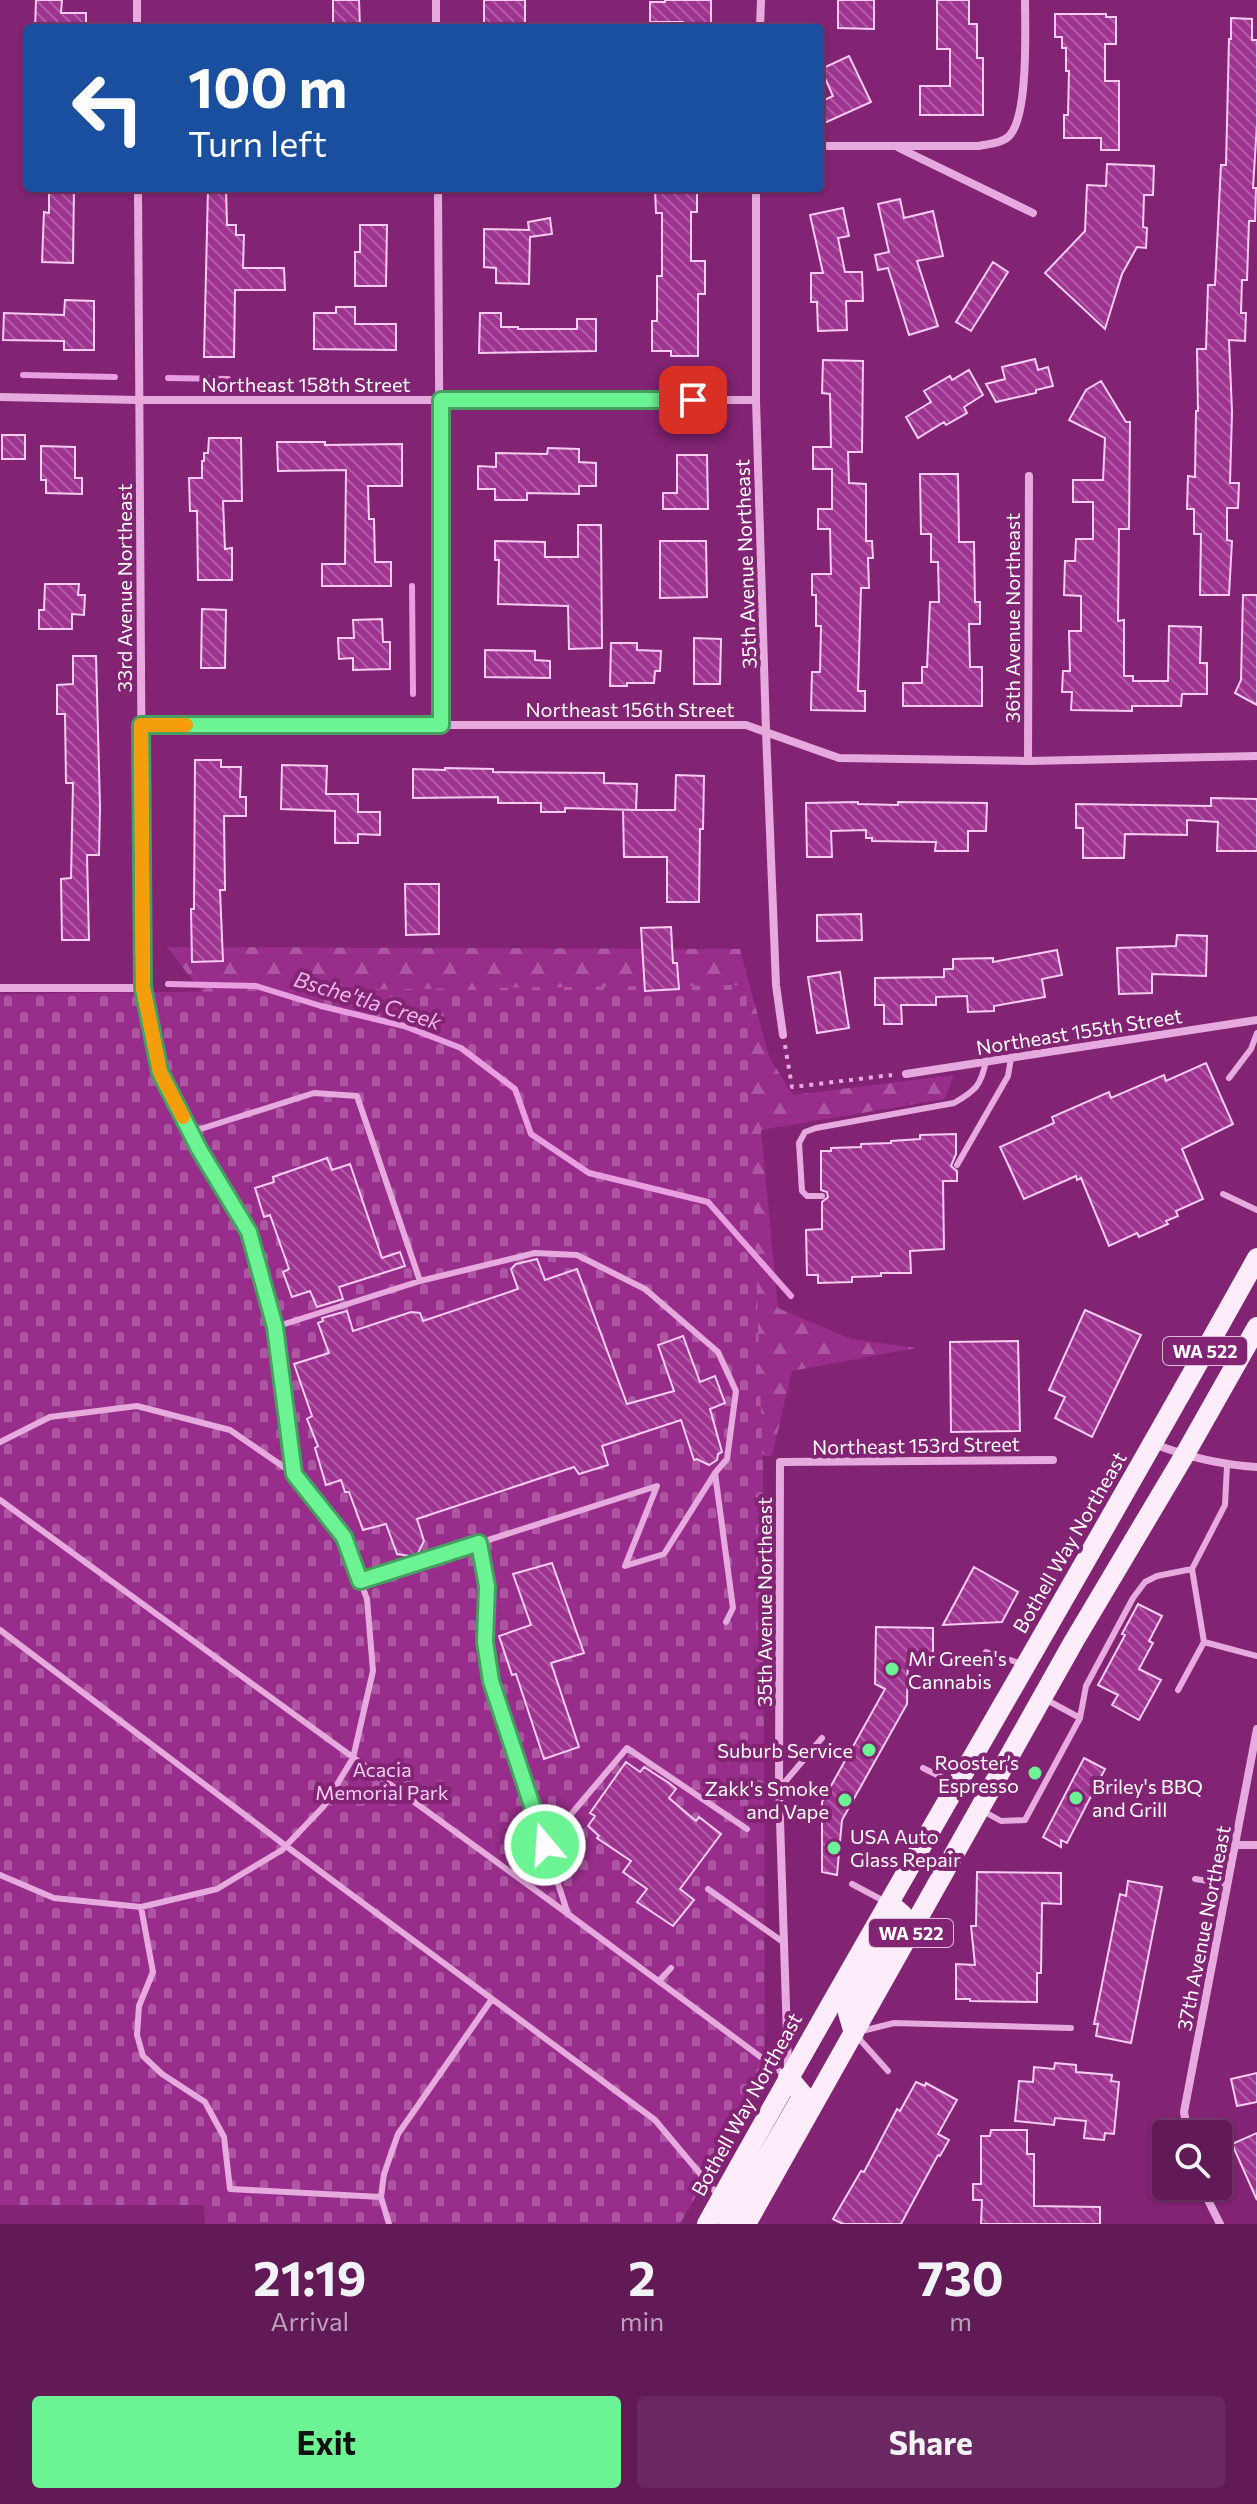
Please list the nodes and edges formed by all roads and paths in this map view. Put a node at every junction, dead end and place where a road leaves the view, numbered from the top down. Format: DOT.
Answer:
graph roads {
  1 [pos="137,0"];
  2 [pos="436,0"];
  3 [pos="761,0"];
  4 [pos="1025,0"];
  5 [pos="137,24"];
  6 [pos="436,24"];
  7 [pos="760,24"];
  8 [pos="824,146"];
  9 [pos="895,146"];
  10 [pos="138,192"];
  11 [pos="438,192"];
  12 [pos="756,192"];
  13 [pos="1033,213"];
  14 [pos="0,397"];
  15 [pos="138,400"];
  16 [pos="441,400"];
  17 [pos="756,400"];
  18 [pos="1029,476"];
  19 [pos="141,725"];
  20 [pos="441,725"];
  21 [pos="766,731"];
  22 [pos="1257,756"];
  23 [pos="1028,761"];
  24 [pos="0,988"];
  25 [pos="143,988"];
  26 [pos="1257,1020"];
  27 [pos="1257,1033"];
  28 [pos="783,1035"];
  29 [pos="1011,1058"];
  30 [pos="986,1061"];
  31 [pos="906,1074"];
  32 [pos="1229,1078"];
  33 [pos="191,1132"];
  34 [pos="957,1165"];
  35 [pos="1223,1194"];
  36 [pos="822,1196"];
  37 [pos="1257,1210"];
  38 [pos="1257,1258"];
  39 [pos="420,1281"];
  40 [pos="275,1327"];
  41 [pos="1257,1327"];
  42 [pos="0,1442"];
  43 [pos="1153,1444"];
  44 [pos="1184,1456"];
  45 [pos="1053,1460"];
  46 [pos="780,1462"];
  47 [pos="1227,1466"];
  48 [pos="1257,1467"];
  49 [pos="715,1473"];
  50 [pos="294,1474"];
  51 [pos="0,1500"];
  52 [pos="479,1543"];
  53 [pos="1192,1569"];
  54 [pos="360,1581"];
  55 [pos="726,1622"];
  56 [pos="0,1630"];
  57 [pos="1204,1642"];
  58 [pos="986,1652"];
  59 [pos="1257,1656"];
  60 [pos="1026,1665"];
  61 [pos="1178,1690"];
  62 [pos="1042,1698"];
  63 [pos="1080,1718"];
  64 [pos="1257,1729"];
  65 [pos="822,1738"];
  66 [pos="353,1758"];
  67 [pos="923,1768"];
  68 [pos="956,1785"];
  69 [pos="779,1789"];
  70 [pos="980,1810"];
  71 [pos="747,1829"];
  72 [pos="545,1845"];
  73 [pos="1234,1845"];
  74 [pos="1257,1845"];
  75 [pos="286,1846"];
  76 [pos="0,1875"];
  77 [pos="1195,1879"];
  78 [pos="852,1884"];
  79 [pos="1227,1884"];
  80 [pos="708,1889"];
  81 [pos="889,1903"];
  82 [pos="141,1907"];
  83 [pos="568,1914"];
  84 [pos="783,1942"];
  85 [pos="671,1968"];
  86 [pos="659,1981"];
  87 [pos="492,1999"];
  88 [pos="1071,2028"];
  89 [pos="854,2033"];
  90 [pos="888,2071"];
  91 [pos="788,2077"];
  92 [pos="1185,2120"];
  93 [pos="381,2197"];
  94 [pos="721,2199"];
  95 [pos="1208,2200"];
  96 [pos="389,2224"];
  97 [pos="707,2224"];
  98 [pos="729,2224"];
  99 [pos="746,2224"];
  100 [pos="1220,2224"];
  1 -- 5 [label="street"];
  2 -- 6 [label="street"];
  3 -- 7 [label="street"];
  4 -- 9 [label="street"];
  8 -- 9 [label="street"];
  9 -- 13 [label="street"];
  10 -- 15 [label="street, 33rd Avenue Northeast"];
  11 -- 16 [label="street"];
  12 -- 17 [label="street, 35th Avenue Northeast"];
  14 -- 15 [label="street, Northeast 158th Street"];
  15 -- 16 [label="street, Northeast 158th Street"];
  15 -- 19 [label="street, 33rd Avenue Northeast"];
  16 -- 17 [label="street, Northeast 158th Street"];
  16 -- 20 [label="street"];
  17 -- 21 [label="street, 35th Avenue Northeast"];
  18 -- 23 [label="street, 36th Avenue Northeast"];
  19 -- 20 [label="street, Northeast 156th Street"];
  19 -- 25 [label="street, 33rd Avenue Northeast"];
  20 -- 21 [label="street, Northeast 156th Street"];
  21 -- 23 [label="street, Northeast 156th Street"];
  21 -- 28 [label="street, 35th Avenue Northeast"];
  22 -- 23 [label="street, Northeast 156th Street"];
  24 -- 25 [label="street"];
  25 -- 33 [label="lane"];
  26 -- 29 [label="street, Northeast 155th Street"];
  27 -- 32 [label="lane"];
  28 -- 31 [label="path"];
  29 -- 30 [label="street, Northeast 155th Street"];
  29 -- 34 [label="lane"];
  30 -- 31 [label="street, Northeast 155th Street"];
  30 -- 36 [label="lane"];
  33 -- 39 [label="lane"];
  33 -- 40 [label="lane"];
  35 -- 37 [label="lane"];
  38 -- 43 [label="main road, Bothell Way Northeast / WA 522"];
  39 -- 40 [label="lane"];
  39 -- 49 [label="lane"];
  40 -- 50 [label="lane"];
  41 -- 44 [label="main road, WA 522"];
  42 -- 50 [label="lane"];
  43 -- 44 [label="street"];
  43 -- 60 [label="main road, Bothell Way Northeast / WA 522"];
  44 -- 47 [label="street"];
  44 -- 62 [label="main road, WA 522"];
  45 -- 46 [label="street, Northeast 153rd Street"];
  46 -- 69 [label="street, 35th Avenue Northeast"];
  47 -- 48 [label="street"];
  47 -- 53 [label="lane"];
  49 -- 52 [label="lane"];
  49 -- 55 [label="lane"];
  50 -- 54 [label="lane"];
  51 -- 66 [label="lane"];
  52 -- 54 [label="lane"];
  52 -- 72 [label="lane"];
  53 -- 57 [label="lane"];
  53 -- 63 [label="lane"];
  54 -- 66 [label="lane"];
  56 -- 75 [label="lane"];
  57 -- 59 [label="lane"];
  57 -- 61 [label="lane"];
  58 -- 60 [label="lane"];
  60 -- 68 [label="main road, Bothell Way Northeast / WA 522"];
  62 -- 63 [label="lane"];
  62 -- 70 [label="main road, WA 522"];
  63 -- 70 [label="lane"];
  64 -- 73 [label="street, 37th Avenue Northeast"];
  65 -- 69 [label="lane"];
  66 -- 75 [label="lane"];
  66 -- 83 [label="lane"];
  67 -- 68 [label="lane"];
  68 -- 81 [label="main road, Bothell Way Northeast / WA 522"];
  69 -- 84 [label="street, 35th Avenue Northeast"];
  70 -- 89 [label="main road, WA 522"];
  71 -- 72 [label="lane"];
  72 -- 83 [label="lane"];
  73 -- 74 [label="street"];
  73 -- 79 [label="street, 37th Avenue Northeast"];
  75 -- 82 [label="lane"];
  75 -- 87 [label="lane"];
  76 -- 82 [label="lane"];
  77 -- 79 [label="lane"];
  78 -- 81 [label="lane"];
  79 -- 92 [label="street, 37th Avenue Northeast"];
  80 -- 84 [label="lane"];
  81 -- 89 [label="main road"];
  81 -- 91 [label="main road, Bothell Way Northeast / WA 522"];
  82 -- 93 [label="lane"];
  83 -- 86 [label="lane"];
  84 -- 91 [label="street, 35th Avenue Northeast"];
  85 -- 86 [label="lane"];
  86 -- 91 [label="lane"];
  87 -- 93 [label="lane"];
  87 -- 94 [label="lane"];
  88 -- 89 [label="lane"];
  89 -- 90 [label="lane"];
  89 -- 99 [label="main road, WA 522"];
  91 -- 94 [label="main road, Bothell Way Northeast / WA 522"];
  91 -- 98 [label="main road"];
  93 -- 96 [label="lane"];
  94 -- 97 [label="main road, Bothell Way Northeast / WA 522"];
  95 -- 100 [label="street"];
}
